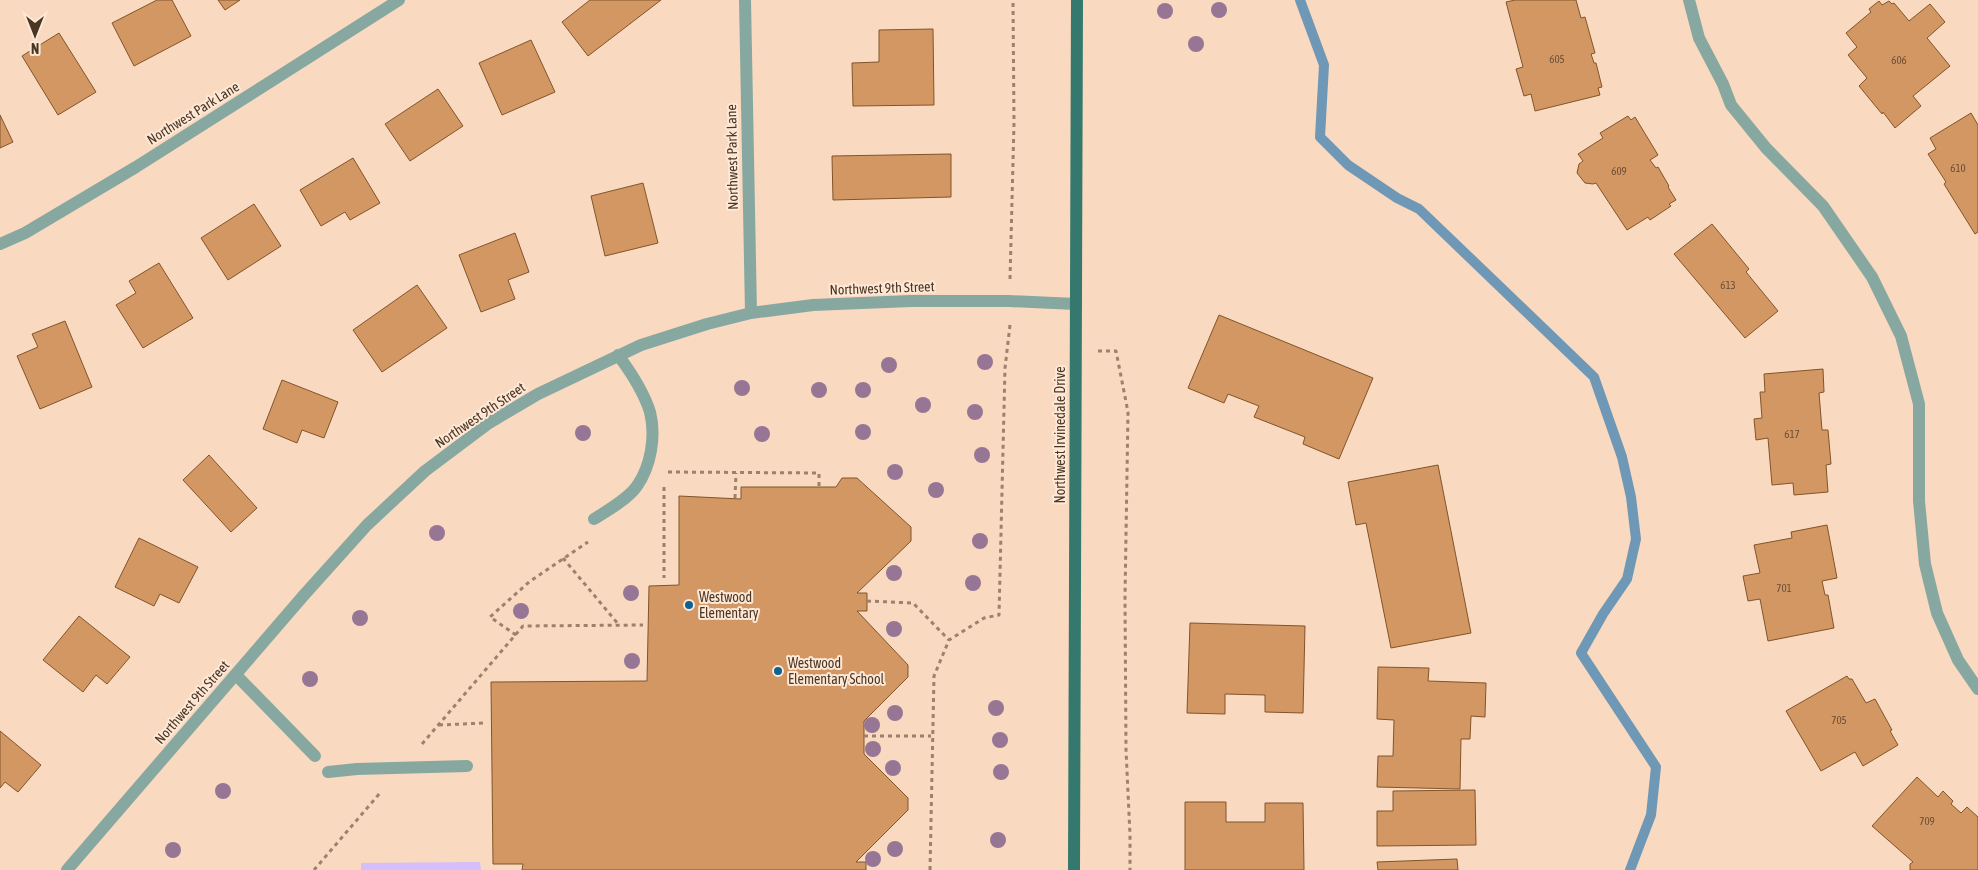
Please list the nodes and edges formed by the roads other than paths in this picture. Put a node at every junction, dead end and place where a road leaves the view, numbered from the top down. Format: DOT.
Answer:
graph roads {
  1 [pos="399,0"];
  2 [pos="745,0"];
  3 [pos="1077,0"];
  4 [pos="1689,0"];
  5 [pos="0,244"];
  6 [pos="1076,304"];
  7 [pos="751,313"];
  8 [pos="618,355"];
  9 [pos="594,519"];
  10 [pos="236,674"];
  11 [pos="1978,689"];
  12 [pos="315,756"];
  13 [pos="467,766"];
  14 [pos="328,772"];
  15 [pos="67,870"];
  16 [pos="1074,870"];
  1 -- 5 [label="street, Northwest Park Lane"];
  2 -- 7 [label="street, Northwest Park Lane"];
  3 -- 6 [label="main road, Northwest Irvinedale Drive"];
  4 -- 11 [label="street"];
  6 -- 7 [label="street, Northwest 9th Street"];
  6 -- 16 [label="main road, Northwest Irvinedale Drive"];
  7 -- 8 [label="street, Northwest 9th Street"];
  8 -- 9 [label="street"];
  8 -- 10 [label="street, Northwest 9th Street"];
  10 -- 12 [label="street"];
  10 -- 15 [label="street, Northwest 9th Street"];
  13 -- 14 [label="street"];
}
